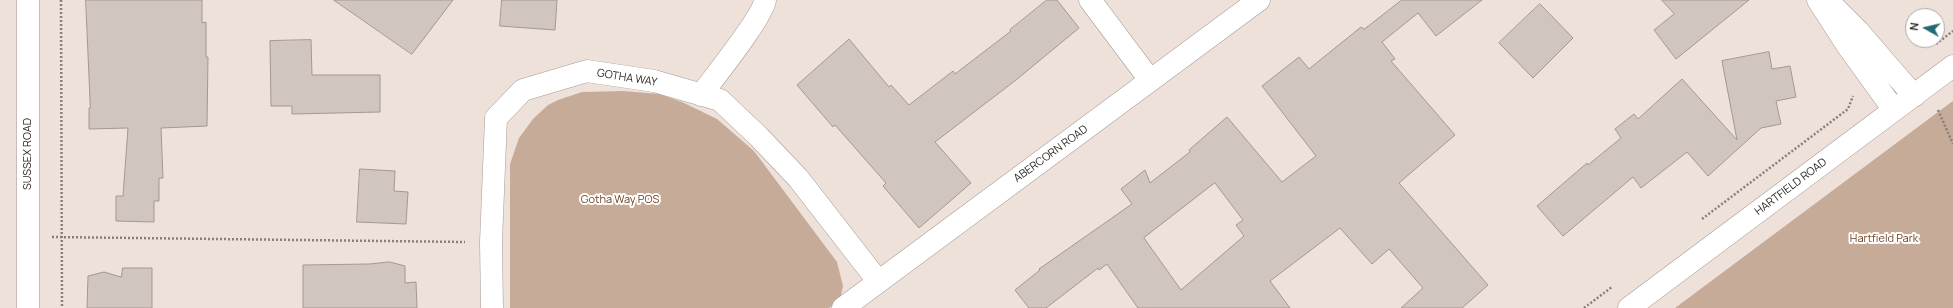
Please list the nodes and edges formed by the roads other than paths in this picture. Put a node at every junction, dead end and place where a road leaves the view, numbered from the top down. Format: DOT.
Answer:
graph roads {
  1 [pos="28,0"];
  2 [pos="1090,0"];
  3 [pos="1259,0"];
  4 [pos="1818,0"];
  5 [pos="1826,0"];
  6 [pos="769,2"];
  7 [pos="1953,66"];
  8 [pos="1150,80"];
  9 [pos="1922,90"];
  10 [pos="701,95"];
  11 [pos="1894,110"];
  12 [pos="878,281"];
  13 [pos="28,308"];
  14 [pos="492,308"];
  15 [pos="843,308"];
  16 [pos="1629,308"];
  1 -- 13 [label="street, SUSSEX ROAD"];
  2 -- 8 [label="street"];
  3 -- 8 [label="street, ABERCORN ROAD"];
  4 -- 11 [label="street"];
  5 -- 9 [label="street"];
  6 -- 10 [label="street"];
  7 -- 9 [label="street, HARTFIELD ROAD"];
  8 -- 12 [label="street, ABERCORN ROAD"];
  9 -- 11 [label="street, HARTFIELD ROAD"];
  10 -- 12 [label="street, GOTHA WAY"];
  10 -- 14 [label="street, GOTHA WAY"];
  11 -- 16 [label="street, HARTFIELD ROAD"];
  12 -- 15 [label="street, ABERCORN ROAD"];
}
